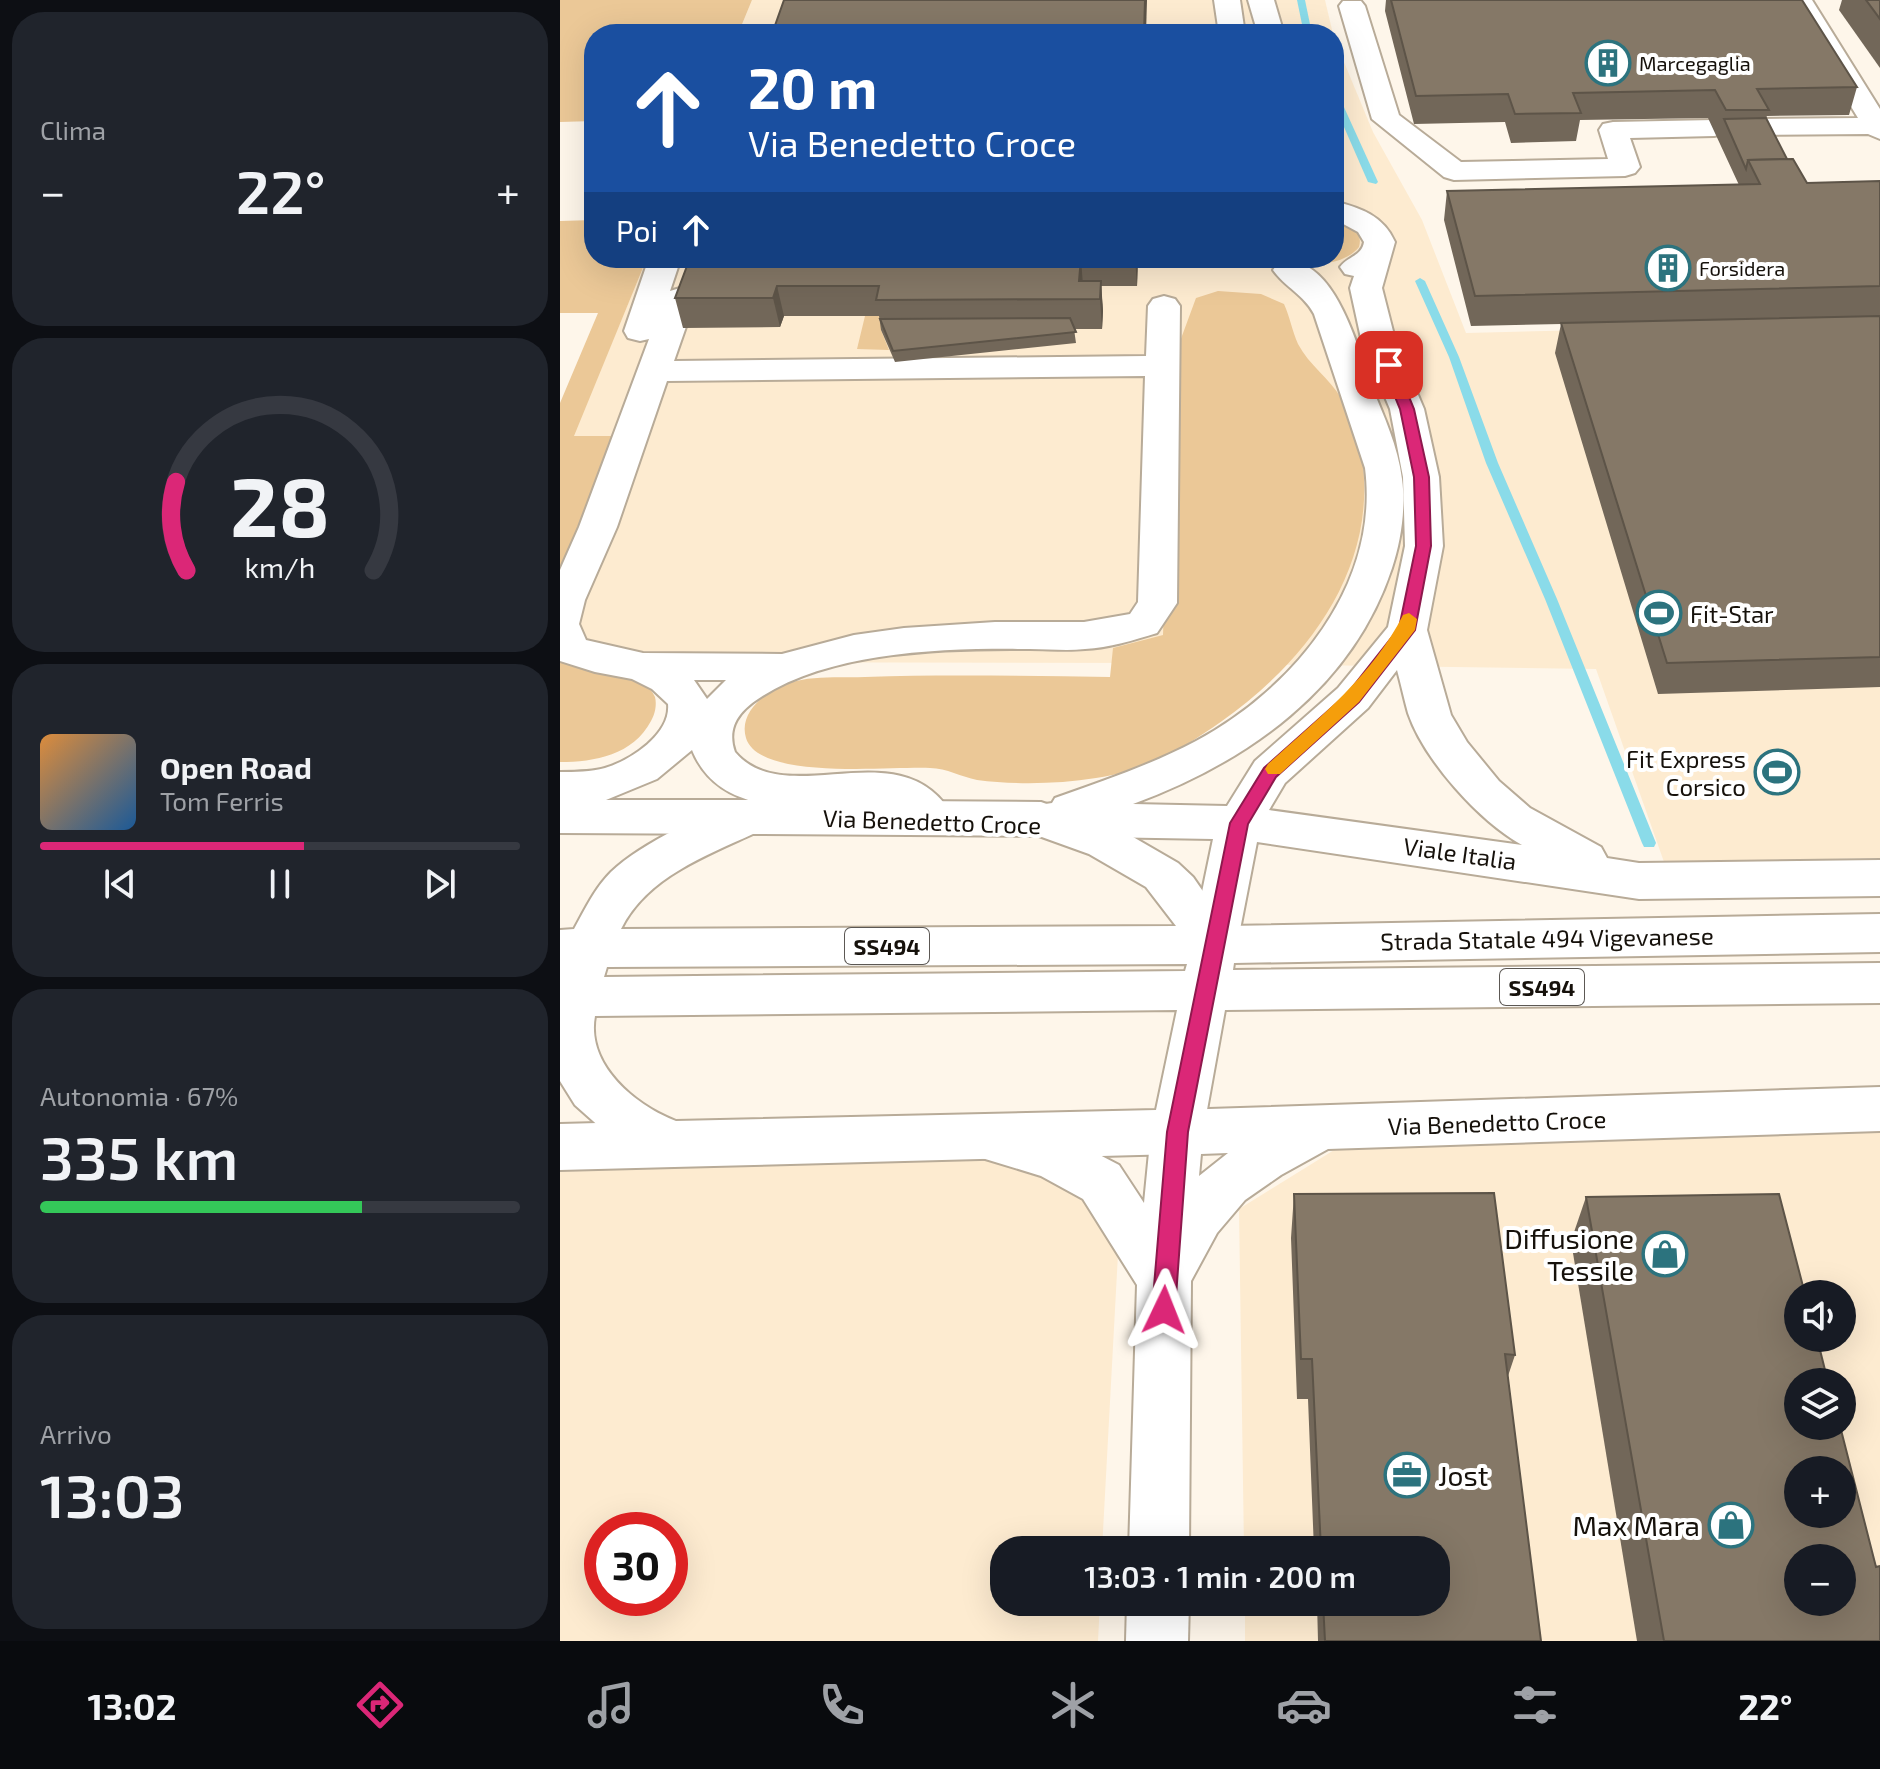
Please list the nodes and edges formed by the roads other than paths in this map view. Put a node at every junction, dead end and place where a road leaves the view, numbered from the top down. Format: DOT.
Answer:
graph roads {
  1 [pos="1227,0"];
  2 [pos="1261,0"];
  3 [pos="1799,0"];
  4 [pos="1352,6"];
  5 [pos="1231,24"];
  6 [pos="1268,24"];
  7 [pos="1756,127"];
  8 [pos="1714,128"];
  9 [pos="1878,128"];
  10 [pos="1344,211"];
  11 [pos="1375,255"];
  12 [pos="662,268"];
  13 [pos="1282,268"];
  14 [pos="1298,268"];
  15 [pos="680,298"];
  16 [pos="1164,306"];
  17 [pos="1164,366"];
  18 [pos="654,371"];
  19 [pos="634,424"];
  20 [pos="560,625"];
  21 [pos="1407,630"];
  22 [pos="942,663"];
  23 [pos="648,666"];
  24 [pos="788,667"];
  25 [pos="560,788"];
  26 [pos="560,816"];
  27 [pos="748,817"];
  28 [pos="932,818"];
  29 [pos="1041,819"];
  30 [pos="1239,823"];
  31 [pos="1880,878"];
  32 [pos="1639,881"];
  33 [pos="1880,933"];
  34 [pos="1214,945"];
  35 [pos="574,948"];
  36 [pos="1880,983"];
  37 [pos="1203,992"];
  38 [pos="568,997"];
  39 [pos="1880,1109"];
  40 [pos="1321,1129"];
  41 [pos="1177,1132"];
  42 [pos="982,1137"];
  43 [pos="674,1144"];
  44 [pos="560,1147"];
  45 [pos="1164,1280"];
  46 [pos="1159,1536"];
  47 [pos="1158,1616"];
  48 [pos="1157,1641"];
  1 -- 5 [label="street"];
  2 -- 6 [label="street"];
  3 -- 9 [label="street"];
  4 -- 8 [label="street"];
  7 -- 9 [label="street"];
  10 -- 11 [label="street"];
  11 -- 14 [label="street"];
  11 -- 21 [label="street"];
  12 -- 19 [label="street"];
  13 -- 29 [label="street"];
  15 -- 18 [label="street"];
  16 -- 17 [label="street"];
  17 -- 18 [label="street"];
  17 -- 24 [label="street"];
  18 -- 19 [label="street"];
  19 -- 20 [label="street"];
  20 -- 23 [label="street"];
  21 -- 30 [label="street"];
  21 -- 32 [label="street"];
  22 -- 24 [label="street"];
  23 -- 24 [label="street"];
  23 -- 25 [label="street"];
  24 -- 28 [label="street"];
  26 -- 27 [label="street, Via Benedetto Croce"];
  27 -- 28 [label="street, Via Benedetto Croce"];
  27 -- 35 [label="street, Via Benedetto Croce"];
  28 -- 29 [label="street, Via Benedetto Croce"];
  29 -- 30 [label="street, Viale Italia"];
  29 -- 34 [label="street, Via Benedetto Croce"];
  30 -- 32 [label="street, Viale Italia"];
  30 -- 34 [label="street"];
  31 -- 32 [label="street, Viale Italia"];
  33 -- 34 [label="street, Strada Statale 494 Vigevanese / SS494"];
  34 -- 35 [label="street, SS494"];
  34 -- 37 [label="street"];
  35 -- 38 [label="street, Via Benedetto Croce"];
  36 -- 37 [label="street, Strada Statale 494 Vigevanese / SS494"];
  37 -- 38 [label="street, SS494"];
  37 -- 41 [label="street"];
  38 -- 43 [label="street, Via Benedetto Croce"];
  39 -- 40 [label="street, Via Benedetto Croce"];
  40 -- 41 [label="street, Via Benedetto Croce"];
  40 -- 45 [label="street"];
  41 -- 42 [label="street, Via Benedetto Croce"];
  41 -- 45 [label="street"];
  42 -- 43 [label="street, Via Benedetto Croce"];
  42 -- 45 [label="street"];
  43 -- 44 [label="street, Via Benedetto Croce"];
  45 -- 46 [label="street"];
  47 -- 48 [label="street"];
}
